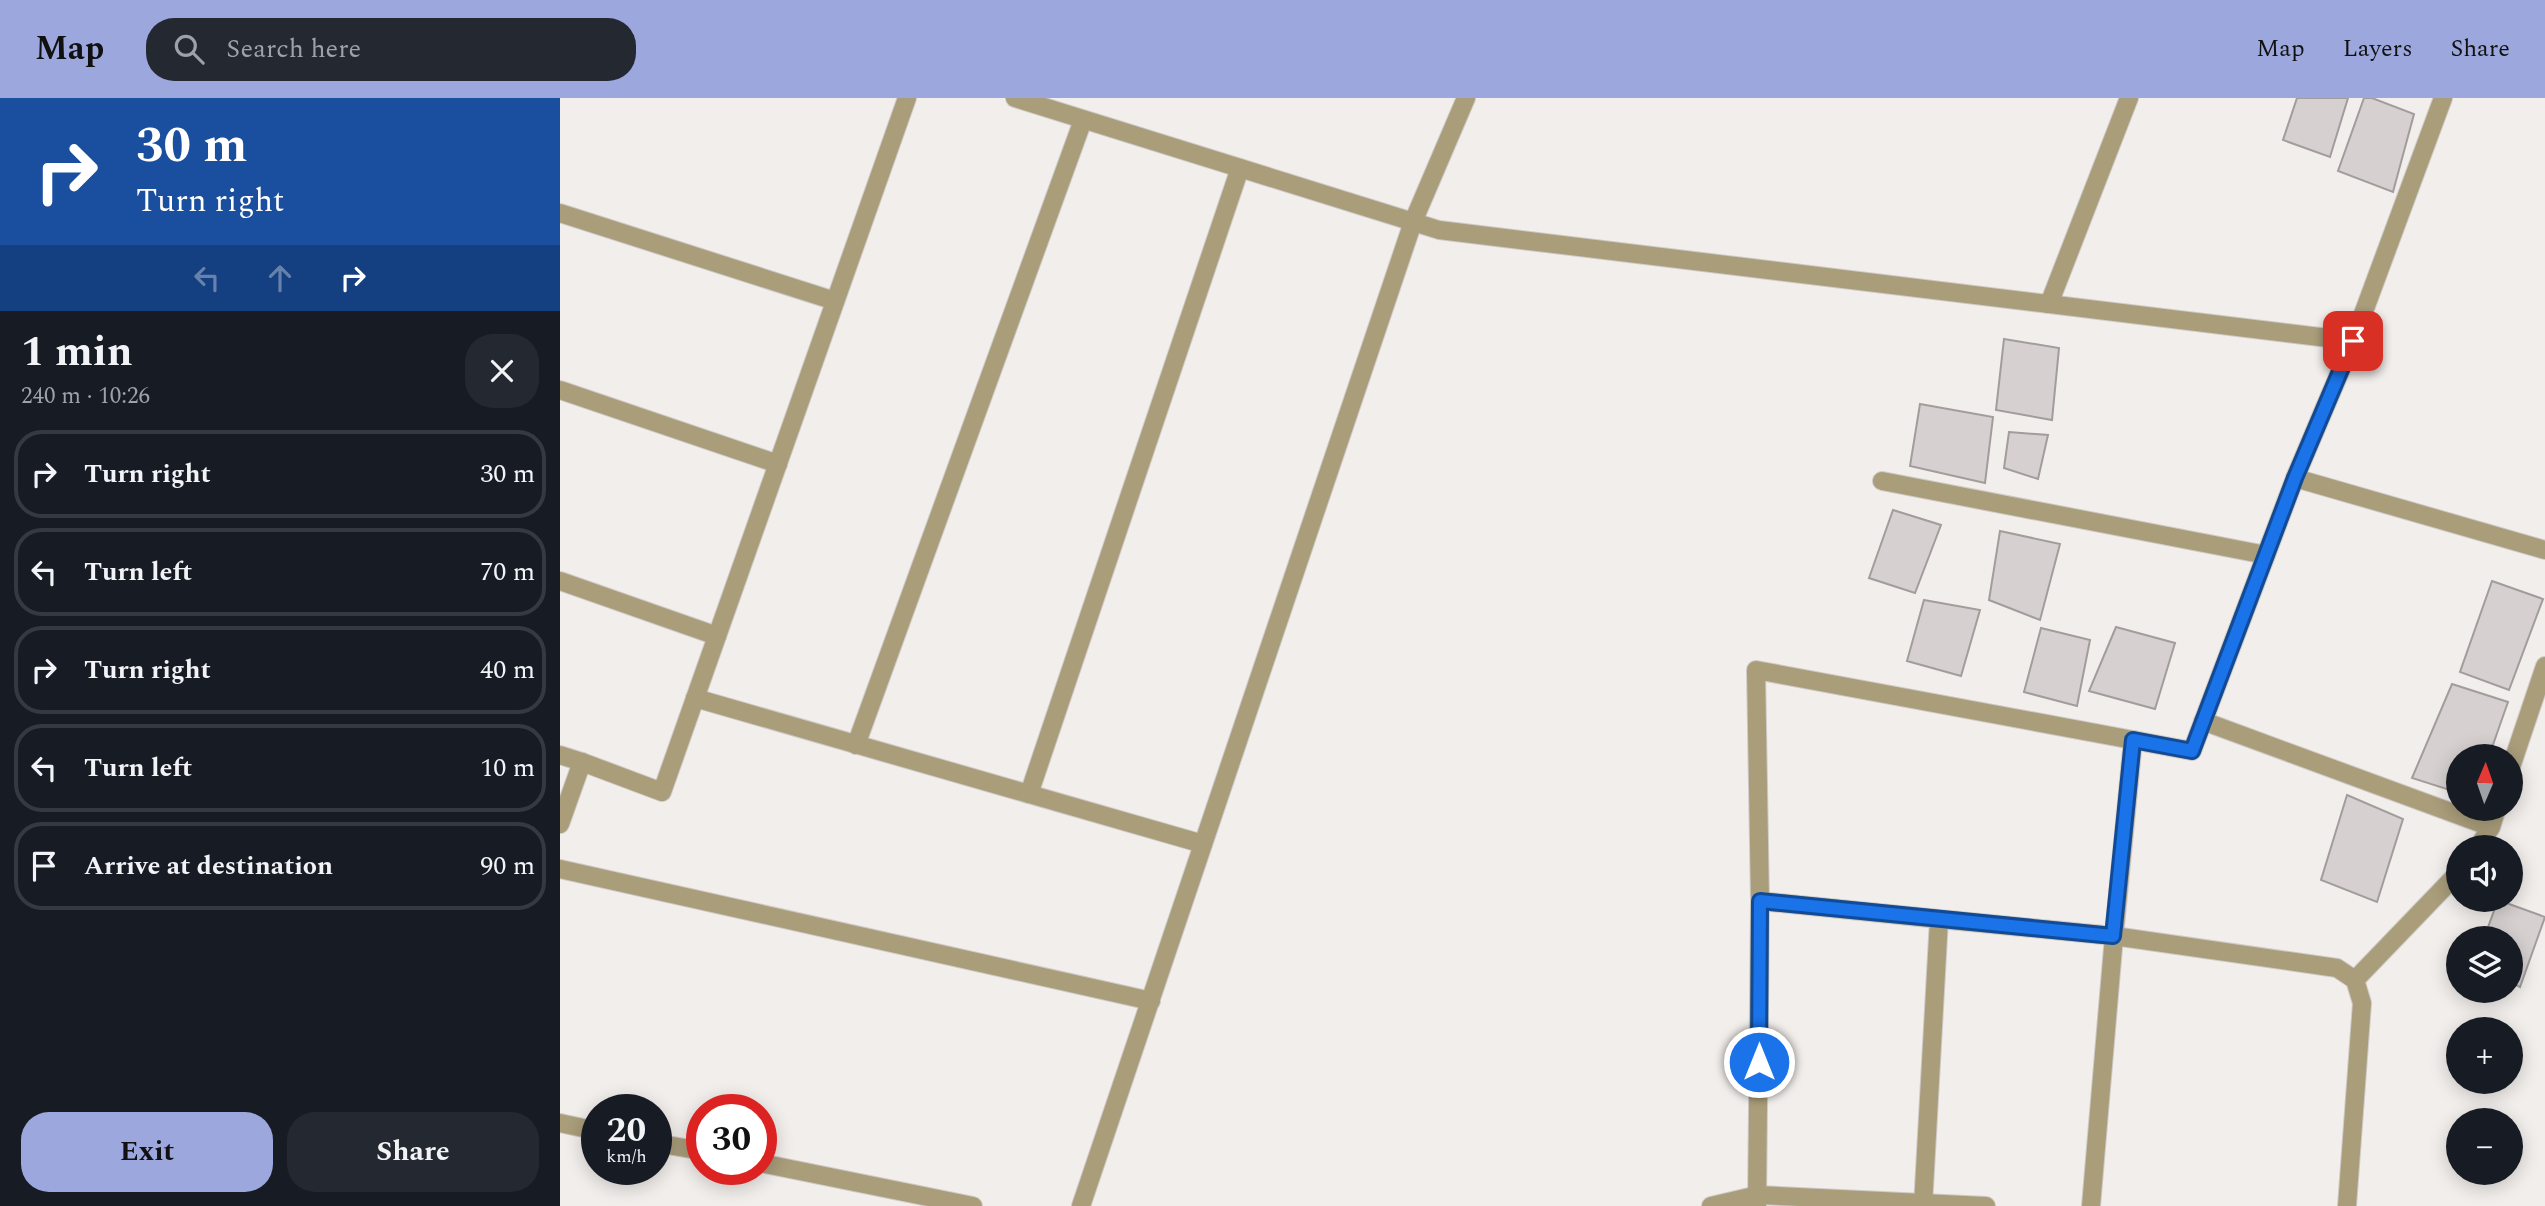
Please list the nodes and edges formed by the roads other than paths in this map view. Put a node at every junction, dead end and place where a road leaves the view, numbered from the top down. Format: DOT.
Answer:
graph roads {
  1 [pos="907,98"];
  2 [pos="1466,98"];
  3 [pos="2129,98"];
  4 [pos="2443,98"];
  5 [pos="1022,99"];
  6 [pos="1083,120"];
  7 [pos="1240,168"];
  8 [pos="560,213"];
  9 [pos="1413,222"];
  10 [pos="835,301"];
  11 [pos="2049,304"];
  12 [pos="2353,341"];
  13 [pos="560,390"];
  14 [pos="778,464"];
  15 [pos="2295,478"];
  16 [pos="1882,481"];
  17 [pos="2545,550"];
  18 [pos="2266,555"];
  19 [pos="560,581"];
  20 [pos="717,636"];
  21 [pos="2545,666"];
  22 [pos="695,698"];
  23 [pos="2203,721"];
  24 [pos="2133,740"];
  25 [pos="856,744"];
  26 [pos="2519,744"];
  27 [pos="560,755"];
  28 [pos="582,762"];
  29 [pos="1030,794"];
  30 [pos="2493,821"];
  31 [pos="560,824"];
  32 [pos="2491,827"];
  33 [pos="2486,835"];
  34 [pos="1203,844"];
  35 [pos="560,869"];
  36 [pos="2446,886"];
  37 [pos="1760,901"];
  38 [pos="1939,919"];
  39 [pos="2113,936"];
  40 [pos="2355,980"];
  41 [pos="1151,1001"];
  42 [pos="560,1123"];
  43 [pos="581,1128"];
  44 [pos="777,1166"];
  45 [pos="1758,1201"];
  46 [pos="1923,1204"];
  47 [pos="973,1206"];
  48 [pos="1082,1206"];
  49 [pos="1711,1206"];
  50 [pos="1986,1206"];
  51 [pos="2091,1206"];
  52 [pos="2347,1206"];
  1 -- 10 [label="street"];
  2 -- 9 [label="street"];
  3 -- 11 [label="street"];
  4 -- 12 [label="street"];
  5 -- 6 [label="street"];
  6 -- 7 [label="street"];
  6 -- 25 [label="street"];
  7 -- 9 [label="street"];
  7 -- 29 [label="street"];
  8 -- 10 [label="street"];
  9 -- 11 [label="street"];
  9 -- 34 [label="street"];
  10 -- 14 [label="street"];
  11 -- 12 [label="street"];
  12 -- 15 [label="street"];
  13 -- 14 [label="street"];
  14 -- 20 [label="street"];
  15 -- 17 [label="street"];
  15 -- 18 [label="street"];
  16 -- 18 [label="street"];
  18 -- 23 [label="street"];
  19 -- 20 [label="street"];
  20 -- 22 [label="street"];
  21 -- 26 [label="street"];
  22 -- 25 [label="street"];
  22 -- 28 [label="street"];
  23 -- 24 [label="street"];
  23 -- 32 [label="street"];
  24 -- 37 [label="street"];
  24 -- 39 [label="street"];
  25 -- 29 [label="street"];
  27 -- 28 [label="street"];
  28 -- 31 [label="street"];
  29 -- 34 [label="street"];
  30 -- 32 [label="street"];
  32 -- 33 [label="street"];
  34 -- 41 [label="street"];
  35 -- 41 [label="street"];
  36 -- 40 [label="street"];
  37 -- 38 [label="street"];
  37 -- 45 [label="street"];
  38 -- 39 [label="street"];
  38 -- 46 [label="street"];
  39 -- 40 [label="street"];
  39 -- 51 [label="street"];
  40 -- 52 [label="street"];
  41 -- 48 [label="street"];
  42 -- 43 [label="street"];
  44 -- 47 [label="street"];
  45 -- 46 [label="street"];
  45 -- 49 [label="street"];
  46 -- 50 [label="street"];
}
